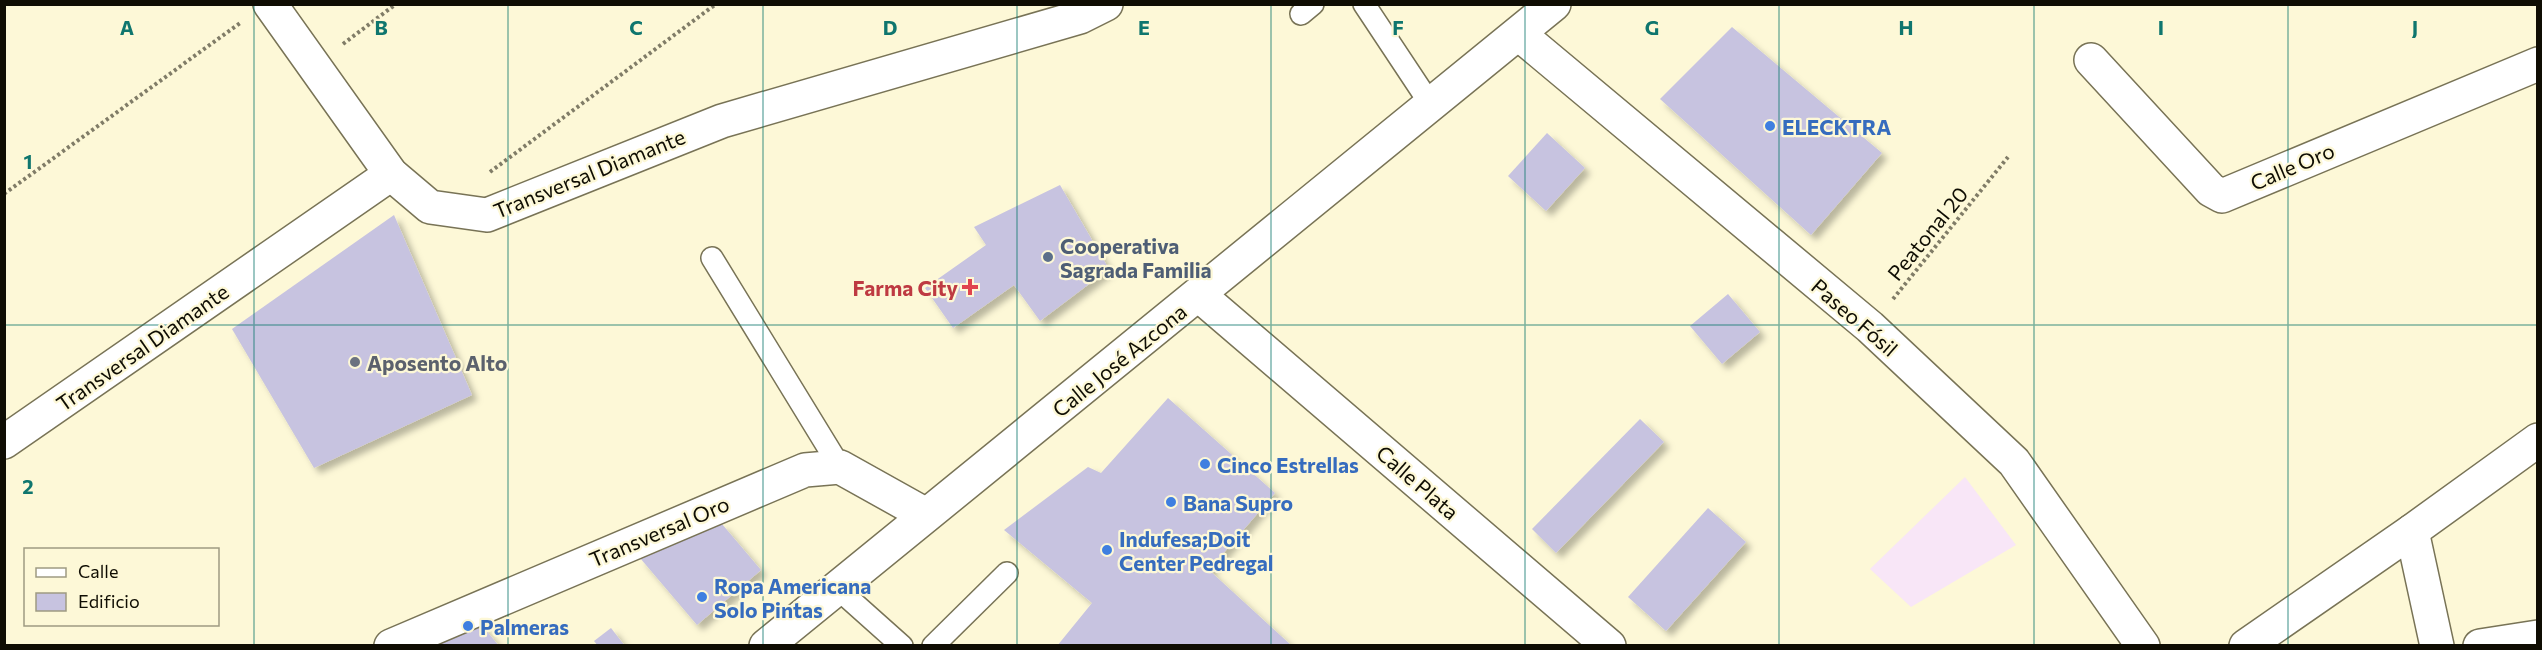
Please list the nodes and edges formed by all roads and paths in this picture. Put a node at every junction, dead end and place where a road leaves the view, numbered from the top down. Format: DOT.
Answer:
graph roads {
  1 [pos="396,4"];
  2 [pos="716,4"];
  3 [pos="1364,4"];
  4 [pos="1554,4"];
  5 [pos="1086,9"];
  6 [pos="258,12"];
  7 [pos="1519,34"];
  8 [pos="2091,60"];
  9 [pos="2538,64"];
  10 [pos="313,66"];
  11 [pos="1431,105"];
  12 [pos="2008,157"];
  13 [pos="488,173"];
  14 [pos="391,174"];
  15 [pos="4,194"];
  16 [pos="712,258"];
  17 [pos="1199,295"];
  18 [pos="1870,327"];
  19 [pos="2538,440"];
  20 [pos="4,442"];
  21 [pos="840,467"];
  22 [pos="926,515"];
  23 [pos="2412,531"];
  24 [pos="1007,573"];
  25 [pos="837,588"];
  26 [pos="2538,637"];
  27 [pos="391,645"];
  28 [pos="766,645"];
  29 [pos="902,645"];
  30 [pos="933,645"];
  31 [pos="1609,645"];
  32 [pos="2143,645"];
  33 [pos="2246,645"];
  34 [pos="2437,645"];
  35 [pos="2480,645"];
  1 -- 10 [label="path"];
  2 -- 13 [label="path"];
  3 -- 11 [label="lane"];
  4 -- 7 [label="street, Calle José Azcona"];
  5 -- 14 [label="street, Transversal Diamante"];
  6 -- 10 [label="street"];
  6 -- 15 [label="path"];
  7 -- 11 [label="street, Calle José Azcona"];
  7 -- 18 [label="street, Paseo Fósil"];
  8 -- 9 [label="street, Calle Oro"];
  10 -- 14 [label="street"];
  11 -- 17 [label="street, Calle José Azcona"];
  12 -- 18 [label="path, Peatonal 20"];
  14 -- 20 [label="street, Transversal Diamante"];
  16 -- 21 [label="lane"];
  17 -- 22 [label="street, Calle José Azcona"];
  17 -- 31 [label="street, Calle Plata"];
  18 -- 32 [label="street, Paseo Fósil"];
  19 -- 23 [label="street"];
  21 -- 22 [label="street"];
  21 -- 27 [label="street, Transversal Oro"];
  22 -- 25 [label="street, Calle José Azcona"];
  23 -- 33 [label="street"];
  23 -- 34 [label="street"];
  24 -- 30 [label="lane"];
  25 -- 28 [label="street, Calle José Azcona"];
  25 -- 29 [label="lane"];
  26 -- 35 [label="street"];
}
